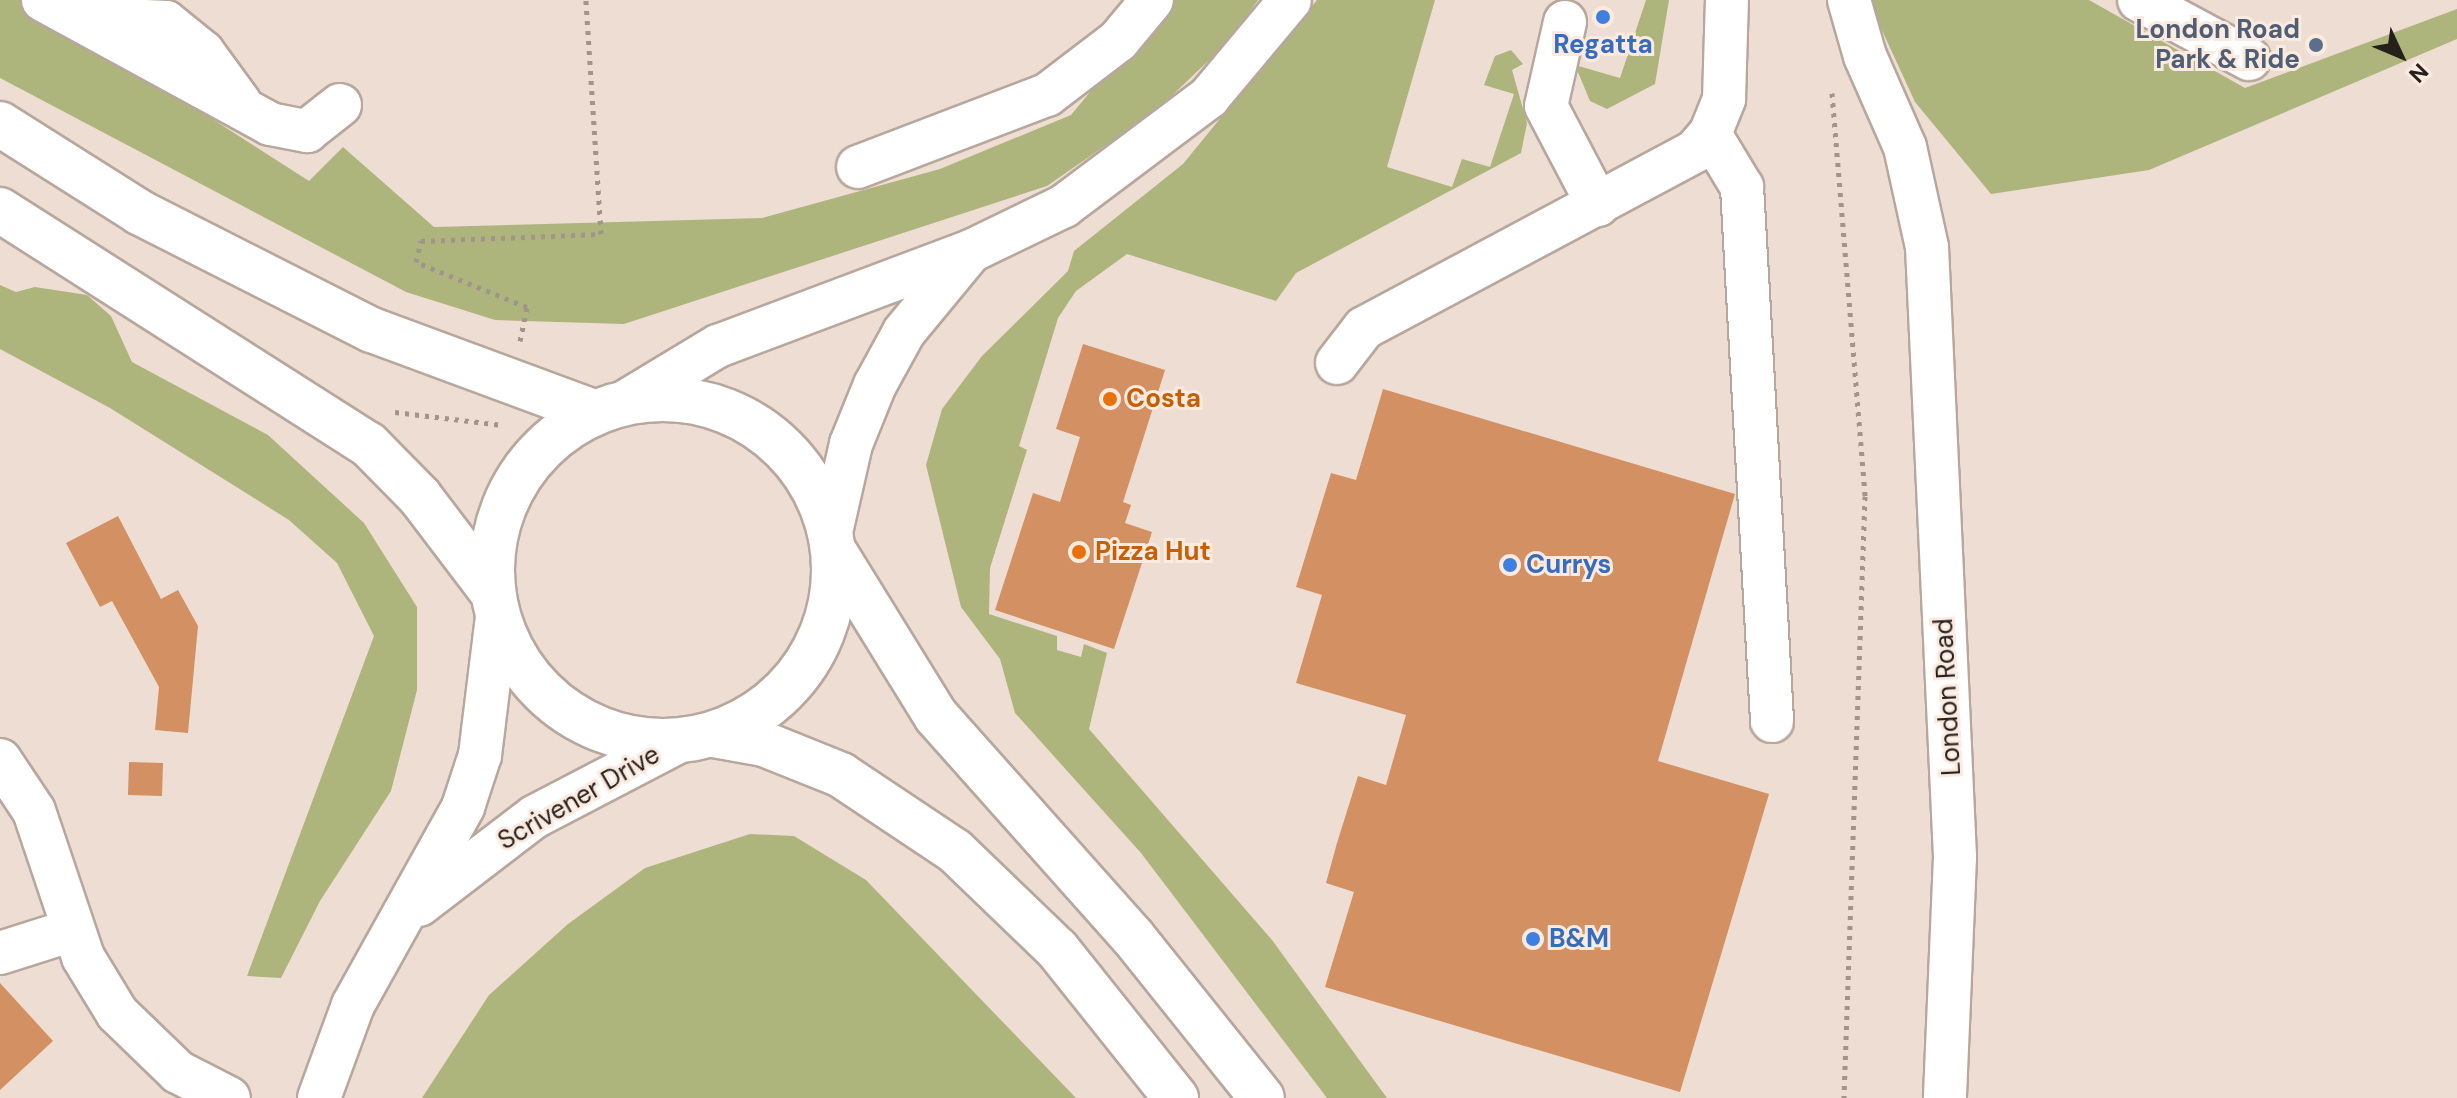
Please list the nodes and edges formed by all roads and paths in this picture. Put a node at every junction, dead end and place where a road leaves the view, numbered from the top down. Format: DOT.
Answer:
graph roads {
  1 [pos="586,0"];
  2 [pos="1152,0"];
  3 [pos="1290,0"];
  4 [pos="1727,0"];
  5 [pos="1849,0"];
  6 [pos="2139,0"];
  7 [pos="57,8"];
  8 [pos="1565,22"];
  9 [pos="2249,59"];
  10 [pos="1831,75"];
  11 [pos="340,105"];
  12 [pos="0,124"];
  13 [pos="1710,134"];
  14 [pos="858,167"];
  15 [pos="1598,205"];
  16 [pos="0,210"];
  17 [pos="971,251"];
  18 [pos="527,307"];
  19 [pos="1337,363"];
  20 [pos="609,407"];
  21 [pos="833,542"];
  22 [pos="494,605"];
  23 [pos="1772,721"];
  24 [pos="696,738"];
  25 [pos="0,760"];
  26 [pos="407,915"];
  27 [pos="72,930"];
  28 [pos="0,953"];
  29 [pos="229,1098"];
  30 [pos="319,1098"];
  31 [pos="1176,1098"];
  32 [pos="1262,1098"];
  33 [pos="1844,1098"];
  34 [pos="1945,1098"];
  1 -- 18 [label="path"];
  2 -- 14 [label="street"];
  3 -- 17 [label="street"];
  4 -- 13 [label="street"];
  5 -- 34 [label="street, London Road"];
  6 -- 9 [label="street"];
  7 -- 11 [label="street"];
  8 -- 15 [label="street"];
  10 -- 33 [label="path"];
  12 -- 20 [label="main road"];
  13 -- 15 [label="street"];
  13 -- 23 [label="street"];
  15 -- 19 [label="street"];
  16 -- 22 [label="main road"];
  17 -- 20 [label="street"];
  17 -- 21 [label="street"];
  20 -- 21 [label="main road"];
  20 -- 22 [label="main road"];
  21 -- 24 [label="main road"];
  21 -- 32 [label="main road"];
  22 -- 24 [label="main road"];
  22 -- 26 [label="street, Scrivener Drive"];
  24 -- 26 [label="street, Scrivener Drive"];
  24 -- 31 [label="main road"];
  25 -- 27 [label="street"];
  26 -- 30 [label="street, Scrivener Drive"];
  27 -- 28 [label="street"];
  27 -- 29 [label="street"];
}
